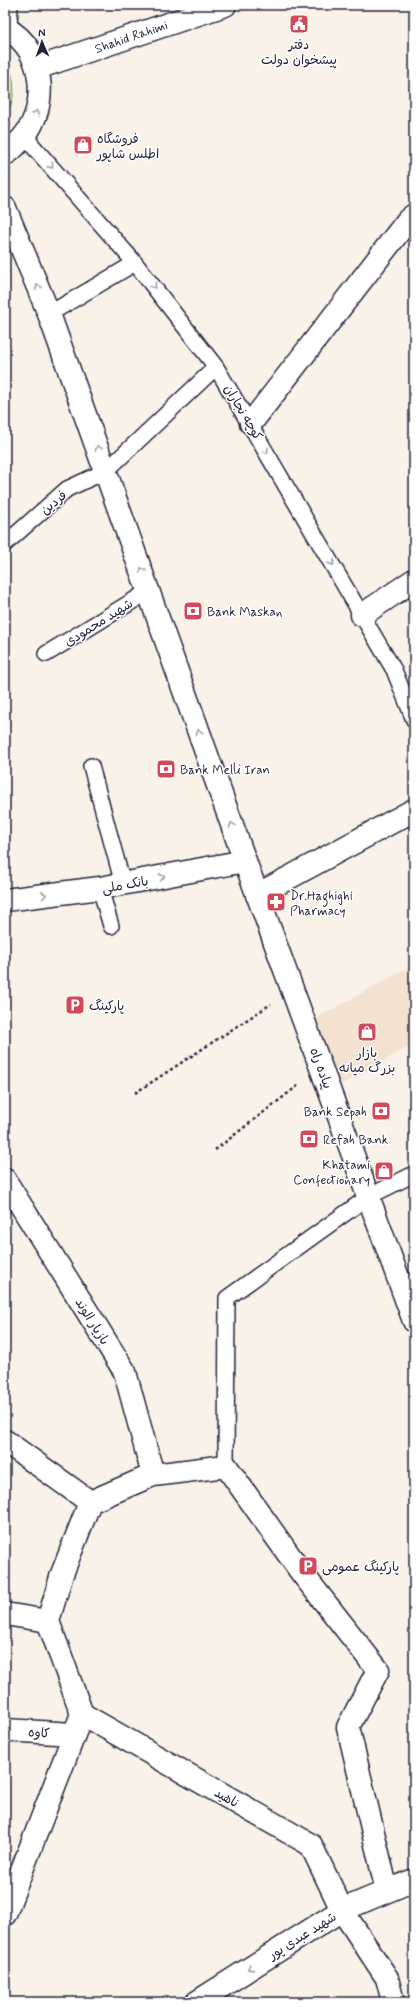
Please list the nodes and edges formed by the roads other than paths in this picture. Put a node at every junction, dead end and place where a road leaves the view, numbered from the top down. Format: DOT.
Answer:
graph roads {
  1 [pos="10,5"];
  2 [pos="225,5"];
  3 [pos="7,29"];
  4 [pos="37,68"];
  5 [pos="25,137"];
  6 [pos="5,154"];
  7 [pos="5,208"];
  8 [pos="414,215"];
  9 [pos="11,236"];
  10 [pos="135,262"];
  11 [pos="49,314"];
  12 [pos="216,367"];
  13 [pos="251,423"];
  14 [pos="106,471"];
  15 [pos="5,544"];
  16 [pos="414,580"];
  17 [pos="149,591"];
  18 [pos="362,615"];
  19 [pos="46,654"];
  20 [pos="414,720"];
  21 [pos="91,766"];
  22 [pos="414,810"];
  23 [pos="245,861"];
  24 [pos="123,884"];
  25 [pos="100,888"];
  26 [pos="257,895"];
  27 [pos="5,900"];
  28 [pos="111,926"];
  29 [pos="414,1174"];
  30 [pos="5,1180"];
  31 [pos="368,1197"];
  32 [pos="414,1321"];
  33 [pos="5,1442"];
  34 [pos="226,1466"];
  35 [pos="153,1475"];
  36 [pos="90,1502"];
  37 [pos="5,1614"];
  38 [pos="48,1621"];
  39 [pos="82,1714"];
  40 [pos="5,1730"];
  41 [pos="74,1734"];
  42 [pos="414,1880"];
  43 [pos="387,1891"];
  44 [pos="342,1910"];
  45 [pos="5,1914"];
  46 [pos="197,2002"];
  47 [pos="394,2002"];
  1 -- 3 [label="lane"];
  2 -- 4 [label="street, Shahid Rahimi"];
  3 -- 4 [label="street"];
  5 -- 4 [label="street, one-way"];
  5 -- 6 [label="street"];
  5 -- 10 [label="lane, کوچه نجاران, one-way"];
  7 -- 9 [label="street, پیاده راه"];
  8 -- 13 [label="street"];
  11 -- 9 [label="street, پیاده راه, one-way"];
  10 -- 11 [label="lane"];
  10 -- 12 [label="lane, کوچه نجاران, one-way"];
  14 -- 11 [label="street, پیاده راه, one-way"];
  12 -- 13 [label="lane, کوچه نجاران"];
  12 -- 14 [label="lane, فردین"];
  13 -- 18 [label="lane, کوچه نجاران, one-way"];
  14 -- 15 [label="lane, فردین"];
  17 -- 14 [label="street, پیاده راه, one-way"];
  16 -- 18 [label="street"];
  17 -- 19 [label="lane, شهید محمودی"];
  23 -- 17 [label="street, پیاده راه, one-way"];
  18 -- 20 [label="lane, کوچه نجاران"];
  21 -- 24 [label="lane"];
  22 -- 26 [label="street"];
  24 -- 23 [label="street, بانک ملی, one-way"];
  23 -- 26 [label="street, پیاده راه"];
  24 -- 25 [label="street, بانک ملی"];
  27 -- 25 [label="street, بانک ملی, one-way"];
  25 -- 28 [label="lane"];
  26 -- 31 [label="street, پیاده راه"];
  29 -- 31 [label="lane"];
  30 -- 35 [label="street, بازیار الوند"];
  31 -- 32 [label="street, پیاده راه"];
  31 -- 34 [label="lane"];
  33 -- 36 [label="street"];
  34 -- 35 [label="street"];
  34 -- 43 [label="street"];
  35 -- 36 [label="street"];
  36 -- 38 [label="street"];
  37 -- 38 [label="street"];
  38 -- 39 [label="street"];
  39 -- 41 [label="street"];
  39 -- 44 [label="street, ناهید"];
  40 -- 41 [label="street, کاوه"];
  41 -- 45 [label="street"];
  42 -- 43 [label="street, شهید عبدی پور"];
  43 -- 44 [label="street, شهید عبدی پور"];
  44 -- 46 [label="street, شهید عبدی پور, one-way"];
  44 -- 47 [label="street, ناهید"];
}
